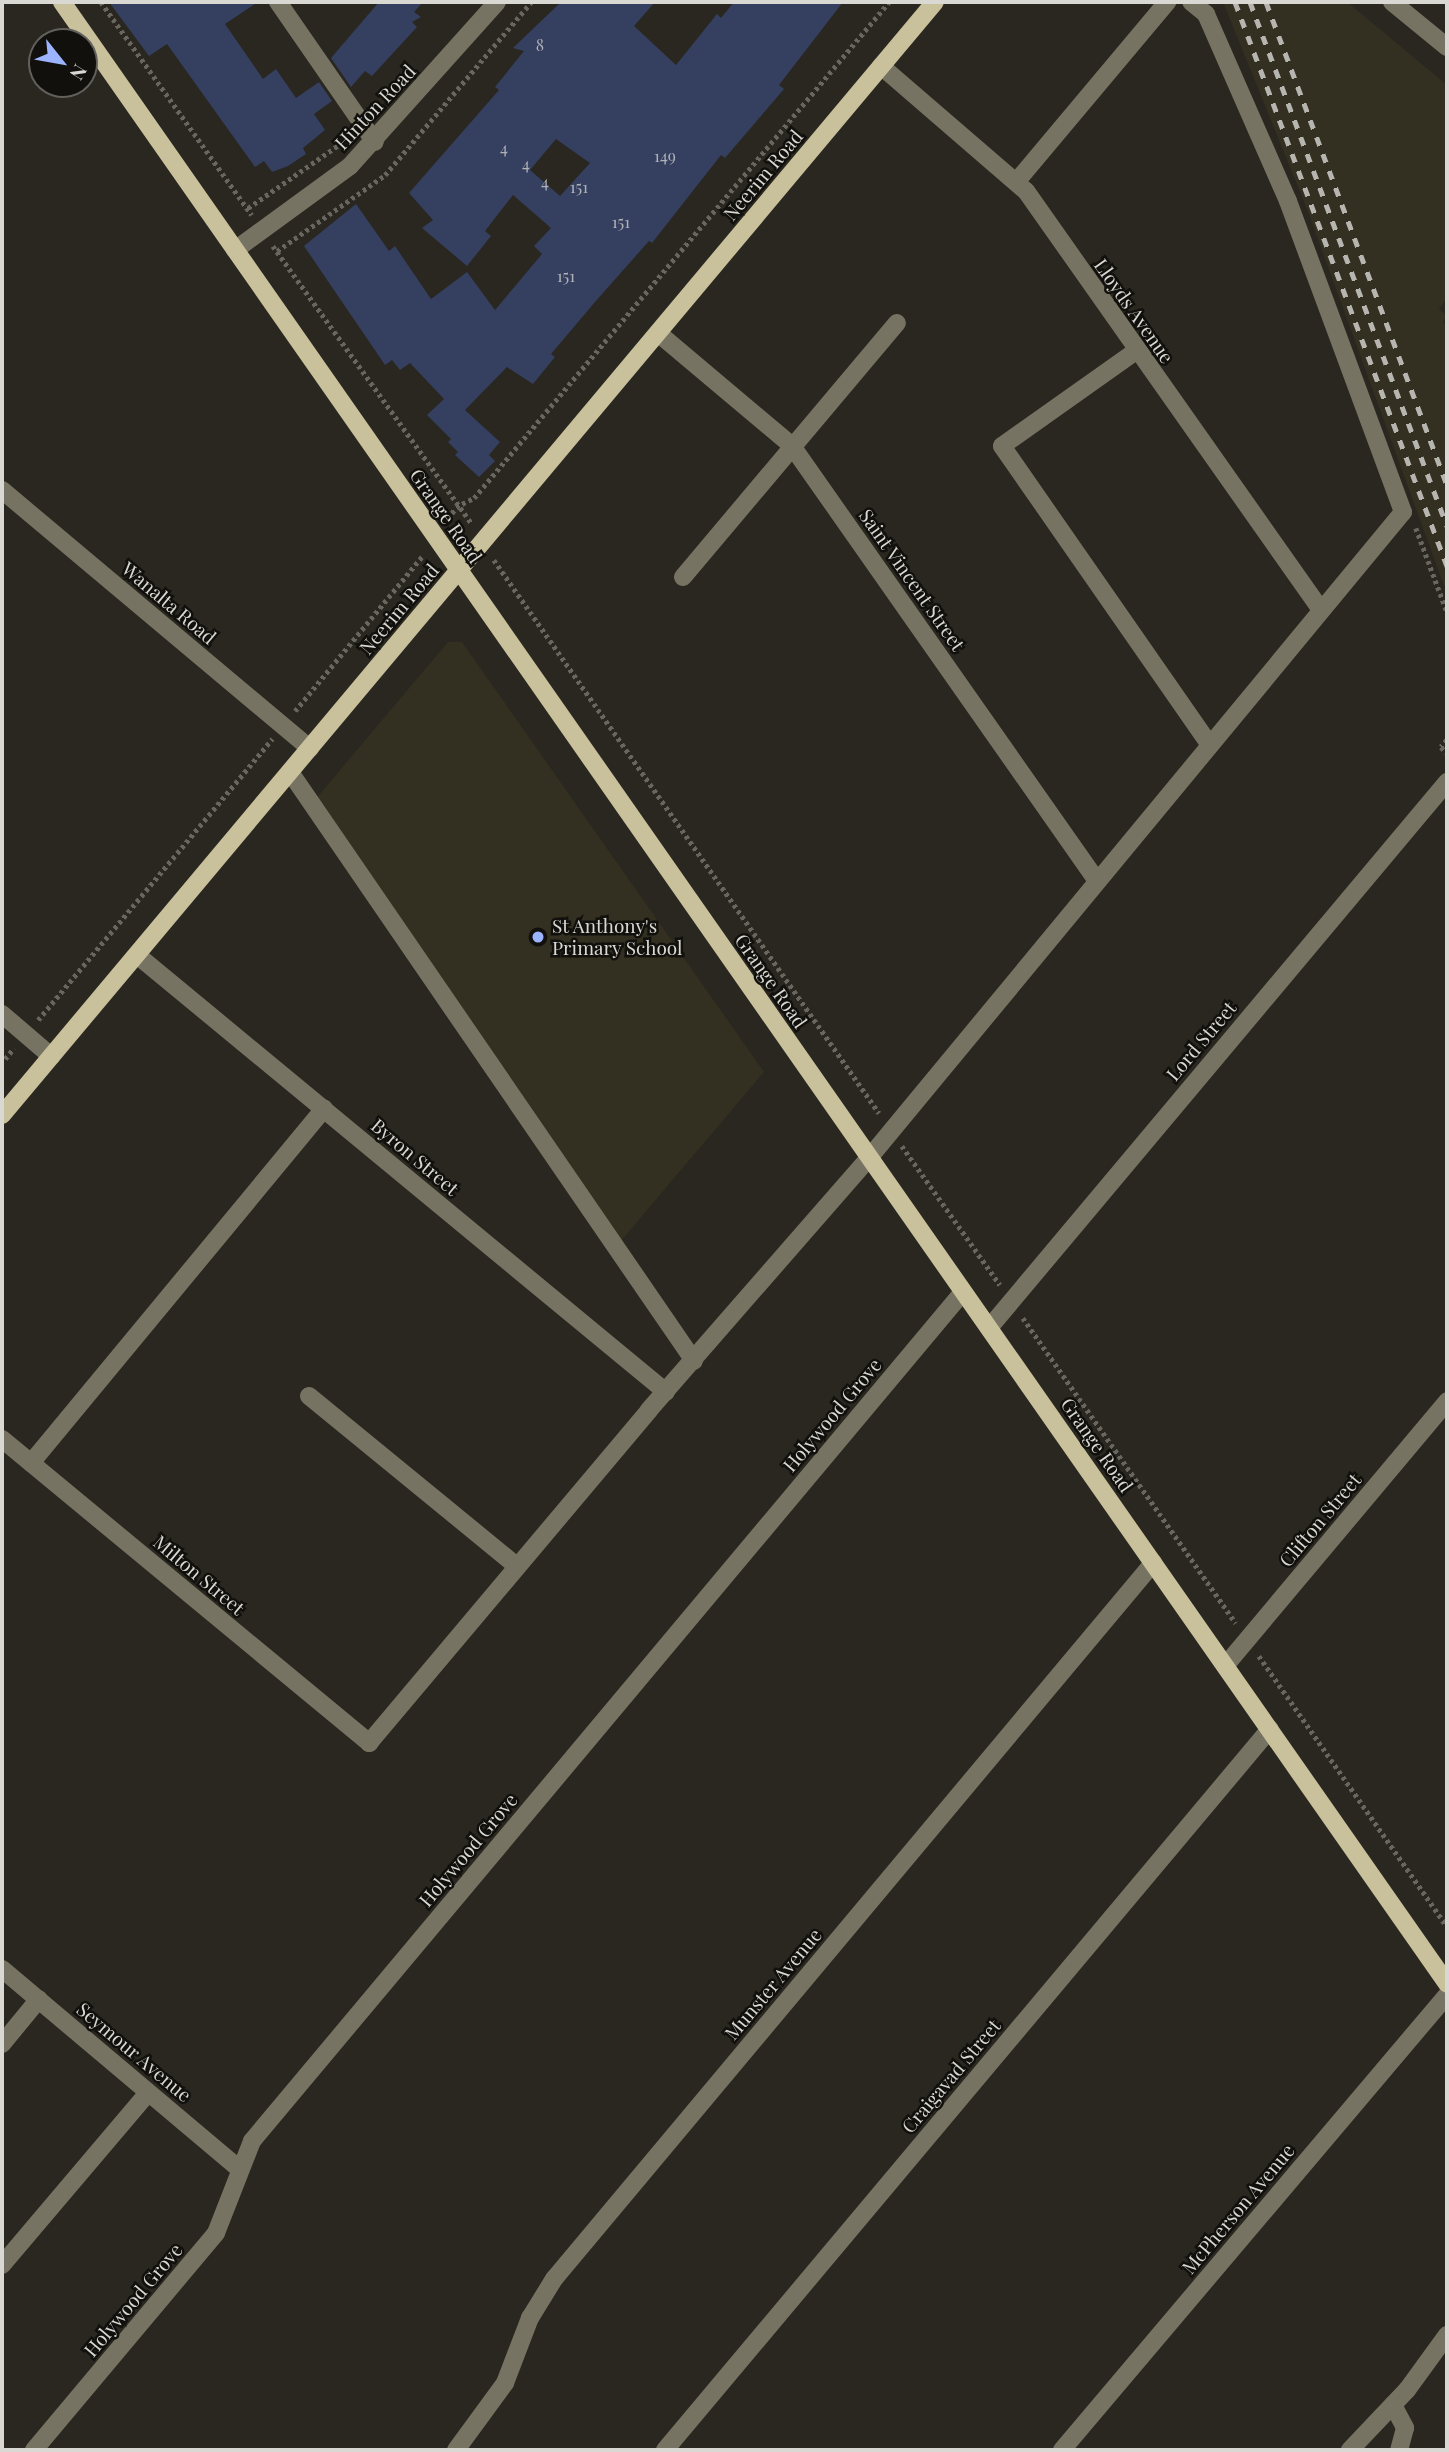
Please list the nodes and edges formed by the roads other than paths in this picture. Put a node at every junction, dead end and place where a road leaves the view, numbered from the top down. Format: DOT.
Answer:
graph roads {
  1 [pos="62,2"];
  2 [pos="278,2"];
  3 [pos="497,2"];
  4 [pos="935,2"];
  5 [pos="1167,2"];
  6 [pos="1191,2"];
  7 [pos="1392,2"];
  8 [pos="1447,47"];
  9 [pos="881,66"];
  10 [pos="375,142"];
  11 [pos="1017,181"];
  12 [pos="235,250"];
  13 [pos="897,323"];
  14 [pos="658,333"];
  15 [pos="1136,351"];
  16 [pos="792,446"];
  17 [pos="2,490"];
  18 [pos="458,570"];
  19 [pos="683,577"];
  20 [pos="1321,610"];
  21 [pos="1210,745"];
  22 [pos="310,748"];
  23 [pos="290,772"];
  24 [pos="1447,782"];
  25 [pos="1097,881"];
  26 [pos="137,955"];
  27 [pos="2,1014"];
  28 [pos="51,1056"];
  29 [pos="324,1109"];
  30 [pos="2,1115"];
  31 [pos="869,1158"];
  32 [pos="963,1292"];
  33 [pos="989,1328"];
  34 [pos="694,1361"];
  35 [pos="667,1392"];
  36 [pos="309,1396"];
  37 [pos="1447,1401"];
  38 [pos="2,1439"];
  39 [pos="30,1463"];
  40 [pos="1153,1563"];
  41 [pos="516,1566"];
  42 [pos="1225,1666"];
  43 [pos="1270,1729"];
  44 [pos="2,1969"];
  45 [pos="1447,1984"];
  46 [pos="1447,1995"];
  47 [pos="39,1999"];
  48 [pos="2,2044"];
  49 [pos="148,2093"];
  50 [pos="238,2168"];
  51 [pos="2,2265"];
  52 [pos="1447,2335"];
  53 [pos="1392,2405"];
  54 [pos="34,2450"];
  55 [pos="456,2450"];
  56 [pos="665,2450"];
  57 [pos="1062,2450"];
  58 [pos="1350,2450"];
  59 [pos="1399,2450"];
  1 -- 12 [label="main road, Grange Road"];
  2 -- 10 [label="street"];
  3 -- 10 [label="street, Hinton Road"];
  4 -- 9 [label="main road, Neerim Road"];
  5 -- 11 [label="street"];
  6 -- 20 [label="street"];
  7 -- 8 [label="street"];
  9 -- 11 [label="street, Lloyds Avenue"];
  9 -- 14 [label="main road, Neerim Road"];
  10 -- 12 [label="street, Hinton Road"];
  11 -- 15 [label="street, Lloyds Avenue"];
  12 -- 18 [label="main road, Grange Road"];
  13 -- 16 [label="street"];
  14 -- 16 [label="street, Saint Vincent Street"];
  14 -- 18 [label="main road, Neerim Road"];
  15 -- 20 [label="street, Lloyds Avenue"];
  15 -- 21 [label="street"];
  16 -- 19 [label="street"];
  16 -- 25 [label="street, Saint Vincent Street"];
  17 -- 22 [label="street, Wanalta Road"];
  18 -- 22 [label="main road, Neerim Road"];
  18 -- 31 [label="main road, Grange Road"];
  20 -- 21 [label="street"];
  21 -- 25 [label="street"];
  22 -- 23 [label="main road, Neerim Road"];
  23 -- 26 [label="main road, Neerim Road"];
  23 -- 34 [label="street"];
  24 -- 33 [label="street, Lord Street"];
  25 -- 31 [label="street"];
  26 -- 28 [label="main road, Neerim Road"];
  26 -- 29 [label="street, Byron Street"];
  27 -- 28 [label="street"];
  28 -- 30 [label="main road, Neerim Road"];
  29 -- 35 [label="street, Byron Street"];
  29 -- 39 [label="street"];
  31 -- 32 [label="main road, Grange Road"];
  31 -- 34 [label="street"];
  32 -- 33 [label="main road, Grange Road"];
  32 -- 50 [label="street, Holywood Grove"];
  33 -- 40 [label="main road, Grange Road"];
  34 -- 35 [label="street"];
  35 -- 41 [label="street"];
  36 -- 41 [label="street"];
  37 -- 42 [label="street, Clifton Street"];
  38 -- 39 [label="street, Milton Street"];
  39 -- 41 [label="street, Milton Street"];
  40 -- 42 [label="main road, Grange Road"];
  40 -- 55 [label="street, Munster Avenue"];
  42 -- 43 [label="main road, Grange Road"];
  43 -- 45 [label="main road, Grange Road"];
  43 -- 56 [label="street, Craigavad Street"];
  44 -- 47 [label="street, Seymour Avenue"];
  46 -- 57 [label="street, McPherson Avenue"];
  47 -- 48 [label="street"];
  47 -- 49 [label="street, Seymour Avenue"];
  49 -- 50 [label="street, Seymour Avenue"];
  49 -- 51 [label="street"];
  50 -- 54 [label="street, Holywood Grove"];
  52 -- 53 [label="street"];
  53 -- 58 [label="street"];
  53 -- 59 [label="street"];
}
